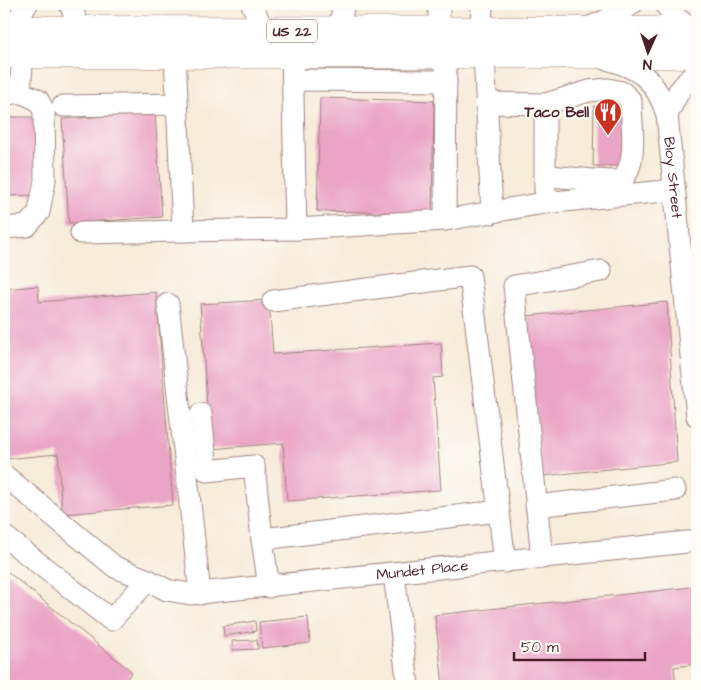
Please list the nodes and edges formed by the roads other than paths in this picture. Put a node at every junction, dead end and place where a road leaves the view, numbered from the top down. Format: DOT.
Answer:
graph roads {
  1 [pos="26,4"];
  2 [pos="70,4"];
  3 [pos="252,4"];
  4 [pos="439,4"];
  5 [pos="482,4"];
  6 [pos="632,4"];
  7 [pos="665,4"];
  8 [pos="344,12"];
  9 [pos="80,30"];
  10 [pos="263,31"];
  11 [pos="696,39"];
  12 [pos="11,42"];
  13 [pos="442,42"];
  14 [pos="483,42"];
  15 [pos="580,43"];
  16 [pos="175,54"];
  17 [pos="292,54"];
  18 [pos="697,70"];
  19 [pos="293,80"];
  20 [pos="446,81"];
  21 [pos="12,94"];
  22 [pos="487,103"];
  23 [pos="177,104"];
  24 [pos="545,104"];
  25 [pos="63,106"];
  26 [pos="667,115"];
  27 [pos="545,176"];
  28 [pos="674,190"];
  29 [pos="544,203"];
  30 [pos="492,213"];
  31 [pos="445,220"];
  32 [pos="4,228"];
  33 [pos="296,229"];
  34 [pos="183,232"];
  35 [pos="81,233"];
  36 [pos="602,271"];
  37 [pos="690,287"];
  38 [pos="273,301"];
  39 [pos="168,304"];
  40 [pos="696,390"];
  41 [pos="201,414"];
  42 [pos="697,416"];
  43 [pos="4,475"];
  44 [pos="674,490"];
  45 [pos="536,506"];
  46 [pos="499,511"];
  47 [pos="4,536"];
  48 [pos="262,538"];
  49 [pos="697,541"];
  50 [pos="542,558"];
  51 [pos="505,562"];
  52 [pos="394,574"];
  53 [pos="148,580"];
  54 [pos="269,587"];
  55 [pos="200,594"];
  56 [pos="408,686"];
  1 -- 12 [label="street"];
  2 -- 9 [label="street"];
  3 -- 10 [label="street"];
  4 -- 13 [label="street"];
  5 -- 14 [label="street"];
  6 -- 15 [label="street"];
  7 -- 11 [label="street"];
  8 -- 10 [label="highway, US 22"];
  8 -- 13 [label="highway, US 22"];
  9 -- 10 [label="highway, US 22"];
  9 -- 12 [label="highway, US 22"];
  11 -- 15 [label="highway, US 22"];
  12 -- 16 [label="highway, US 22"];
  12 -- 21 [label="street"];
  13 -- 14 [label="highway, US 22"];
  13 -- 17 [label="highway, US 22"];
  13 -- 20 [label="street"];
  14 -- 15 [label="highway, US 22"];
  14 -- 22 [label="street"];
  15 -- 26 [label="street, Bloy Street"];
  16 -- 17 [label="highway, US 22"];
  16 -- 23 [label="street"];
  17 -- 19 [label="street"];
  18 -- 26 [label="street"];
  19 -- 20 [label="street"];
  19 -- 33 [label="street"];
  20 -- 31 [label="street"];
  21 -- 32 [label="street"];
  22 -- 24 [label="street"];
  22 -- 30 [label="street"];
  23 -- 25 [label="street"];
  23 -- 34 [label="street"];
  24 -- 27 [label="street"];
  24 -- 27 [label="street"];
  26 -- 28 [label="street, Bloy Street"];
  27 -- 29 [label="street"];
  28 -- 29 [label="street"];
  28 -- 37 [label="street, Bloy Street"];
  29 -- 30 [label="street"];
  30 -- 31 [label="street"];
  31 -- 33 [label="street"];
  33 -- 34 [label="street"];
  34 -- 35 [label="street"];
  36 -- 45 [label="street"];
  37 -- 40 [label="street, Bloy Street"];
  38 -- 46 [label="street"];
  39 -- 55 [label="street"];
  40 -- 42 [label="street, Bloy Street"];
  41 -- 48 [label="street"];
  43 -- 53 [label="street, Mundet Place"];
  44 -- 45 [label="street"];
  45 -- 50 [label="street"];
  46 -- 48 [label="street"];
  46 -- 51 [label="street"];
  47 -- 53 [label="street"];
  48 -- 54 [label="street"];
  49 -- 50 [label="street, Mundet Place"];
  50 -- 51 [label="street, Mundet Place"];
  51 -- 52 [label="street, Mundet Place"];
  52 -- 54 [label="street, Mundet Place"];
  52 -- 56 [label="street"];
  53 -- 55 [label="street, Mundet Place"];
  54 -- 55 [label="street, Mundet Place"];
}
